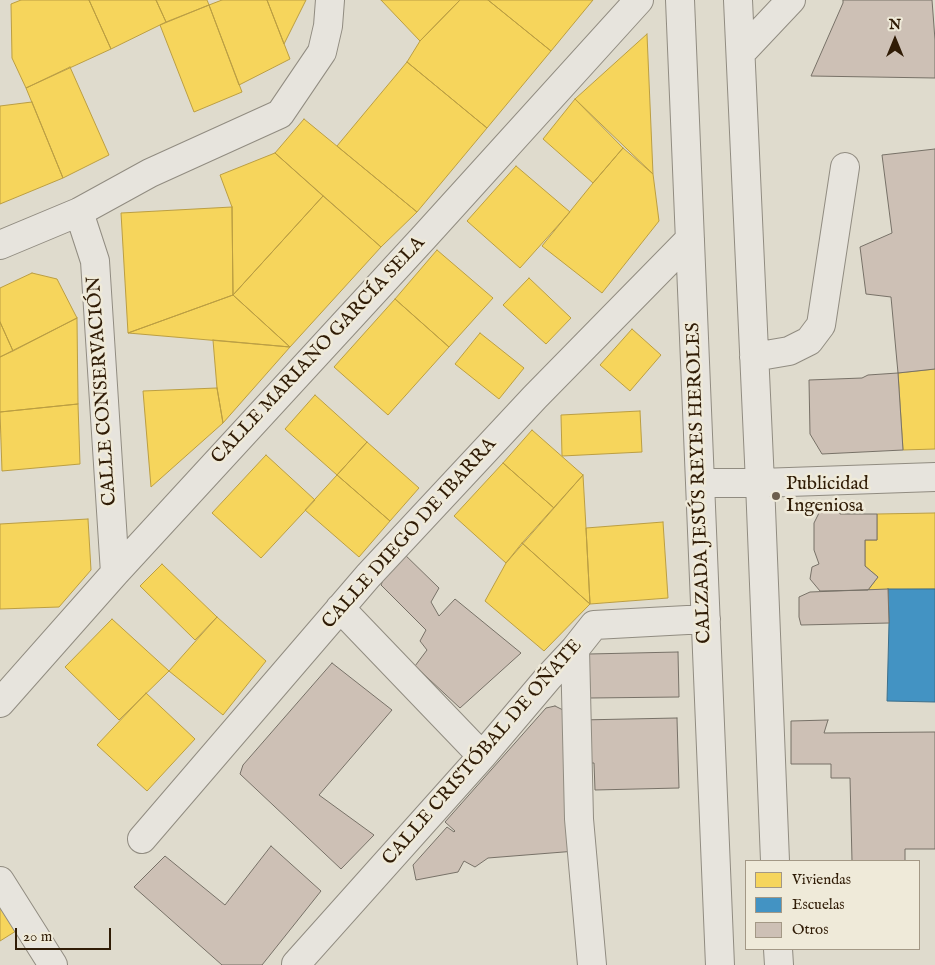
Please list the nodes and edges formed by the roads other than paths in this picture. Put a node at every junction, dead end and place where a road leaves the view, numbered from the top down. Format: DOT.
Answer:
graph roads {
  1 [pos="330,0"];
  2 [pos="639,0"];
  3 [pos="680,0"];
  4 [pos="738,0"];
  5 [pos="791,0"];
  6 [pos="741,53"];
  7 [pos="845,167"];
  8 [pos="79,212"];
  9 [pos="690,239"];
  10 [pos="0,245"];
  11 [pos="754,357"];
  12 [pos="935,477"];
  13 [pos="700,483"];
  14 [pos="760,483"];
  15 [pos="116,573"];
  16 [pos="340,608"];
  17 [pos="706,619"];
  18 [pos="575,649"];
  19 [pos="0,703"];
  20 [pos="482,756"];
  21 [pos="142,839"];
  22 [pos="775,860"];
  23 [pos="0,881"];
  24 [pos="778,950"];
  25 [pos="296,964"];
  26 [pos="53,965"];
  27 [pos="592,965"];
  28 [pos="720,965"];
  29 [pos="779,965"];
  1 -- 8 [label="street"];
  2 -- 15 [label="street, CALLE MARIANO GARCÍA SELA"];
  3 -- 9 [label="street, CALZADA JESÚS REYES HEROLES"];
  4 -- 6 [label="street"];
  5 -- 6 [label="street"];
  6 -- 11 [label="street"];
  7 -- 11 [label="street"];
  8 -- 10 [label="street"];
  8 -- 15 [label="street, CALLE CONSERVACIÓN"];
  9 -- 13 [label="street, CALZADA JESÚS REYES HEROLES"];
  9 -- 16 [label="street, CALLE DIEGO DE IBARRA"];
  11 -- 14 [label="street"];
  12 -- 14 [label="street"];
  13 -- 14 [label="street"];
  13 -- 17 [label="street, CALZADA JESÚS REYES HEROLES"];
  14 -- 22 [label="street"];
  15 -- 19 [label="street, CALLE MARIANO GARCÍA SELA"];
  16 -- 20 [label="street"];
  16 -- 21 [label="street, CALLE DIEGO DE IBARRA"];
  17 -- 18 [label="street, CALLE CRISTÓBAL DE OÑATE"];
  17 -- 28 [label="street, CALZADA JESÚS REYES HEROLES"];
  18 -- 20 [label="street, CALLE CRISTÓBAL DE OÑATE"];
  18 -- 27 [label="street"];
  20 -- 25 [label="street, CALLE CRISTÓBAL DE OÑATE"];
  23 -- 26 [label="street"];
  24 -- 29 [label="street"];
}
